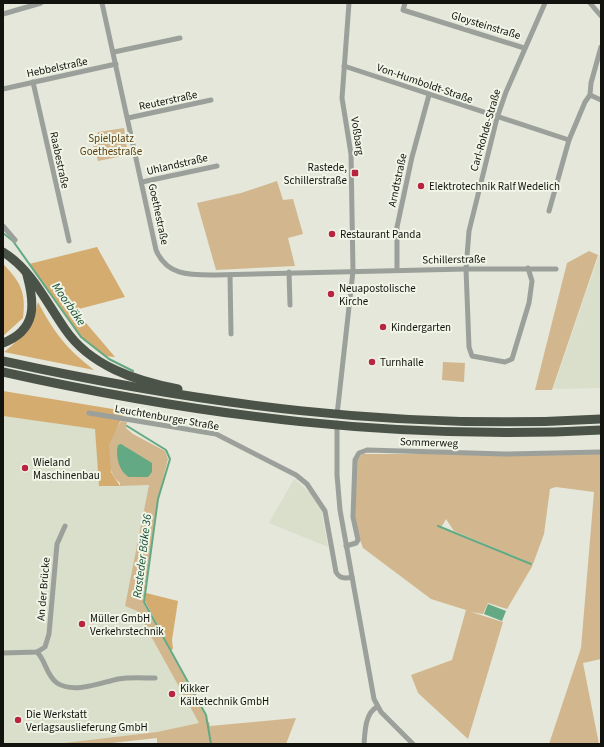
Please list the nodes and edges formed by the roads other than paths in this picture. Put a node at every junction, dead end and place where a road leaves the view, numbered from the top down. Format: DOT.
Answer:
graph roads {
  1 [pos="42,3"];
  2 [pos="102,3"];
  3 [pos="349,3"];
  4 [pos="405,3"];
  5 [pos="545,3"];
  6 [pos="590,3"];
  7 [pos="3,14"];
  8 [pos="601,16"];
  9 [pos="180,38"];
  10 [pos="601,47"];
  11 [pos="524,48"];
  12 [pos="114,52"];
  13 [pos="116,64"];
  14 [pos="344,66"];
  15 [pos="33,82"];
  16 [pos="3,88"];
  17 [pos="429,95"];
  18 [pos="590,95"];
  19 [pos="211,100"];
  20 [pos="601,100"];
  21 [pos="128,118"];
  22 [pos="497,118"];
  23 [pos="569,140"];
  24 [pos="217,166"];
  25 [pos="142,182"];
  26 [pos="549,211"];
  27 [pos="3,226"];
  28 [pos="15,240"];
  29 [pos="69,241"];
  30 [pos="3,252"];
  31 [pos="528,268"];
  32 [pos="466,269"];
  33 [pos="556,269"];
  34 [pos="397,270"];
  35 [pos="26,272"];
  36 [pos="289,272"];
  37 [pos="353,272"];
  38 [pos="230,275"];
  39 [pos="290,305"];
  40 [pos="231,334"];
  41 [pos="3,343"];
  42 [pos="3,361"];
  43 [pos="3,372"];
  44 [pos="254,406"];
  45 [pos="89,413"];
  46 [pos="601,419"];
  47 [pos="601,430"];
  48 [pos="601,452"];
  49 [pos="65,526"];
  50 [pos="346,546"];
  51 [pos="352,578"];
  52 [pos="37,652"];
  53 [pos="3,653"];
  54 [pos="155,678"];
  55 [pos="377,707"];
  56 [pos="364,744"];
  57 [pos="413,744"];
  1 -- 7 [label="street"];
  2 -- 12 [label="street, Goethestraße"];
  3 -- 14 [label="street, Voßbarg"];
  4 -- 11 [label="street, Gloysteinstraße"];
  5 -- 11 [label="street, Carl-Rohde-Straße"];
  6 -- 8 [label="street"];
  9 -- 12 [label="street"];
  10 -- 18 [label="street"];
  11 -- 22 [label="street, Carl-Rohde-Straße"];
  12 -- 13 [label="street, Goethestraße"];
  13 -- 15 [label="street, Hebbelstraße"];
  13 -- 21 [label="street, Goethestraße"];
  14 -- 17 [label="street, Von-Humboldt-Straße"];
  14 -- 37 [label="street, Voßbarg"];
  15 -- 16 [label="street, Hebbelstraße"];
  15 -- 29 [label="street, Raabestraße"];
  17 -- 22 [label="street, Von-Humboldt-Straße"];
  17 -- 34 [label="street, Arndtstraße"];
  18 -- 20 [label="street"];
  18 -- 23 [label="street"];
  19 -- 21 [label="street, Reuterstraße"];
  21 -- 25 [label="street, Goethestraße"];
  22 -- 23 [label="street, Von-Humboldt-Straße"];
  22 -- 32 [label="street, Carl-Rohde-Straße"];
  23 -- 26 [label="street"];
  24 -- 25 [label="street, Uhlandstraße"];
  25 -- 38 [label="street, Goethestraße"];
  27 -- 28 [label="street"];
  30 -- 35 [label="highway"];
  31 -- 32 [label="street, Schillerstraße"];
  31 -- 32 [label="street, Carl-Rohde-Straße"];
  31 -- 33 [label="street, Schillerstraße"];
  32 -- 34 [label="street, Schillerstraße"];
  34 -- 37 [label="street, Schillerstraße"];
  35 -- 41 [label="highway"];
  35 -- 44 [label="highway"];
  36 -- 37 [label="street, Goethestraße"];
  36 -- 38 [label="street, Goethestraße"];
  36 -- 39 [label="street"];
  37 -- 50 [label="street"];
  38 -- 40 [label="street"];
  42 -- 44 [label="highway"];
  43 -- 47 [label="highway"];
  44 -- 46 [label="highway"];
  45 -- 51 [label="street, Leuchtenburger Straße"];
  48 -- 50 [label="street, Sommerweg"];
  49 -- 52 [label="street, An der Brücke"];
  50 -- 51 [label="street"];
  51 -- 55 [label="street"];
  52 -- 53 [label="street"];
  52 -- 54 [label="street"];
  55 -- 56 [label="street"];
  55 -- 57 [label="street"];
}
